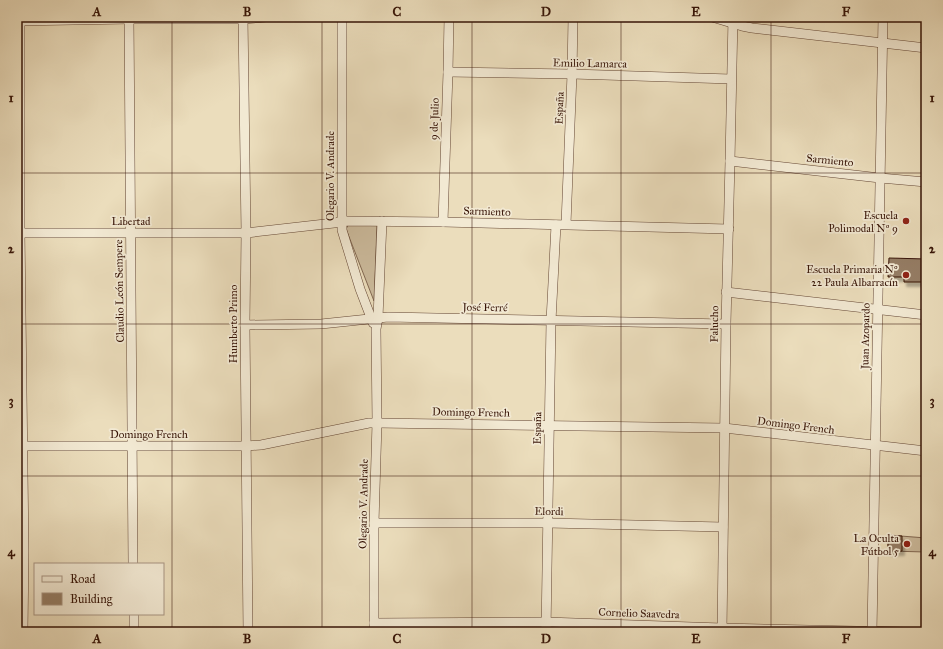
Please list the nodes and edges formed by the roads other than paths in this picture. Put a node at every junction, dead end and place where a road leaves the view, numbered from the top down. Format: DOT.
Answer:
graph roads {
  1 [pos="266,17"];
  2 [pos="342,17"];
  3 [pos="449,17"];
  4 [pos="573,17"];
  5 [pos="712,17"];
  6 [pos="883,17"];
  7 [pos="129,18"];
  8 [pos="243,18"];
  9 [pos="19,19"];
  10 [pos="733,20"];
  11 [pos="882,43"];
  12 [pos="926,48"];
  13 [pos="448,72"];
  14 [pos="572,74"];
  15 [pos="731,79"];
  16 [pos="730,161"];
  17 [pos="880,178"];
  18 [pos="926,182"];
  19 [pos="382,221"];
  20 [pos="342,222"];
  21 [pos="443,222"];
  22 [pos="566,224"];
  23 [pos="556,225"];
  24 [pos="729,229"];
  25 [pos="19,233"];
  26 [pos="130,233"];
  27 [pos="246,233"];
  28 [pos="726,292"];
  29 [pos="878,310"];
  30 [pos="926,315"];
  31 [pos="374,318"];
  32 [pos="551,321"];
  33 [pos="726,324"];
  34 [pos="245,325"];
  35 [pos="377,423"];
  36 [pos="550,425"];
  37 [pos="724,428"];
  38 [pos="20,446"];
  39 [pos="133,446"];
  40 [pos="246,446"];
  41 [pos="875,446"];
  42 [pos="926,452"];
  43 [pos="374,523"];
  44 [pos="548,523"];
  45 [pos="723,527"];
  46 [pos="133,563"];
  47 [pos="134,615"];
  48 [pos="546,622"];
  49 [pos="374,628"];
  50 [pos="722,630"];
  51 [pos="23,632"];
  52 [pos="134,632"];
  53 [pos="248,632"];
  54 [pos="546,632"];
  55 [pos="872,632"];
  56 [pos="904,632"];
  1 -- 8 [label="street"];
  2 -- 20 [label="street, Olegario V. Andrade"];
  3 -- 13 [label="street, 9 de Julio"];
  4 -- 14 [label="street, España"];
  5 -- 10 [label="street"];
  6 -- 11 [label="street, Juan Azopardo"];
  7 -- 8 [label="street"];
  7 -- 9 [label="street"];
  7 -- 26 [label="street, Claudio León Sempere"];
  8 -- 27 [label="street, Humberto Primo"];
  9 -- 25 [label="street"];
  10 -- 11 [label="street"];
  10 -- 15 [label="street, Falucho"];
  11 -- 12 [label="street"];
  11 -- 17 [label="street, Juan Azopardo"];
  13 -- 14 [label="street, Emilio Lamarca"];
  13 -- 21 [label="street, 9 de Julio"];
  14 -- 15 [label="street, Emilio Lamarca"];
  14 -- 22 [label="street, España"];
  15 -- 16 [label="street, Falucho"];
  16 -- 17 [label="street, Sarmiento"];
  16 -- 24 [label="street, Falucho"];
  17 -- 18 [label="street, Sarmiento"];
  17 -- 29 [label="street, Juan Azopardo"];
  19 -- 20 [label="street, Sarmiento"];
  19 -- 21 [label="street, Sarmiento"];
  19 -- 31 [label="street, Olegario V. Andrade"];
  20 -- 27 [label="street, Sarmiento"];
  20 -- 31 [label="street, Olegario V. Andrade"];
  21 -- 23 [label="street, Sarmiento"];
  22 -- 23 [label="street, Sarmiento"];
  22 -- 24 [label="street, Sarmiento"];
  23 -- 32 [label="street, España"];
  24 -- 28 [label="street, Falucho"];
  25 -- 26 [label="street, Libertad"];
  25 -- 38 [label="street"];
  26 -- 27 [label="street, Libertad"];
  26 -- 39 [label="street, Claudio León Sempere"];
  27 -- 34 [label="street, Humberto Primo"];
  28 -- 29 [label="street"];
  28 -- 33 [label="street, Falucho"];
  29 -- 30 [label="street"];
  29 -- 41 [label="street, Juan Azopardo"];
  31 -- 32 [label="street, José Ferré"];
  31 -- 34 [label="street, José Ferré"];
  31 -- 35 [label="street, Olegario V. Andrade"];
  32 -- 33 [label="street, José Ferré"];
  32 -- 36 [label="street, España"];
  33 -- 37 [label="street, Falucho"];
  34 -- 40 [label="street, Humberto Primo"];
  35 -- 36 [label="street, Domingo French"];
  35 -- 40 [label="street, Domingo French"];
  35 -- 43 [label="street, Olegario V. Andrade"];
  36 -- 37 [label="street, Domingo French"];
  36 -- 44 [label="street, España"];
  37 -- 41 [label="street, Domingo French"];
  37 -- 45 [label="street, Falucho"];
  38 -- 39 [label="street, Domingo French"];
  38 -- 51 [label="street"];
  39 -- 40 [label="street, Domingo French"];
  39 -- 46 [label="street, Claudio León Sempere"];
  40 -- 53 [label="street, Humberto Primo"];
  41 -- 42 [label="street, Domingo French"];
  41 -- 55 [label="street, Juan Azopardo"];
  43 -- 44 [label="street, Elordi"];
  43 -- 49 [label="street, Olegario V. Andrade"];
  44 -- 45 [label="street, Elordi"];
  44 -- 48 [label="street, España"];
  45 -- 50 [label="street, Falucho"];
  47 -- 52 [label="street"];
  48 -- 49 [label="street, Cornelio Saavedra"];
  48 -- 50 [label="street, Cornelio Saavedra"];
  48 -- 54 [label="street, España"];
  50 -- 55 [label="street, Cornelio Saavedra"];
  55 -- 56 [label="street, Cornelio Saavedra"];
}
